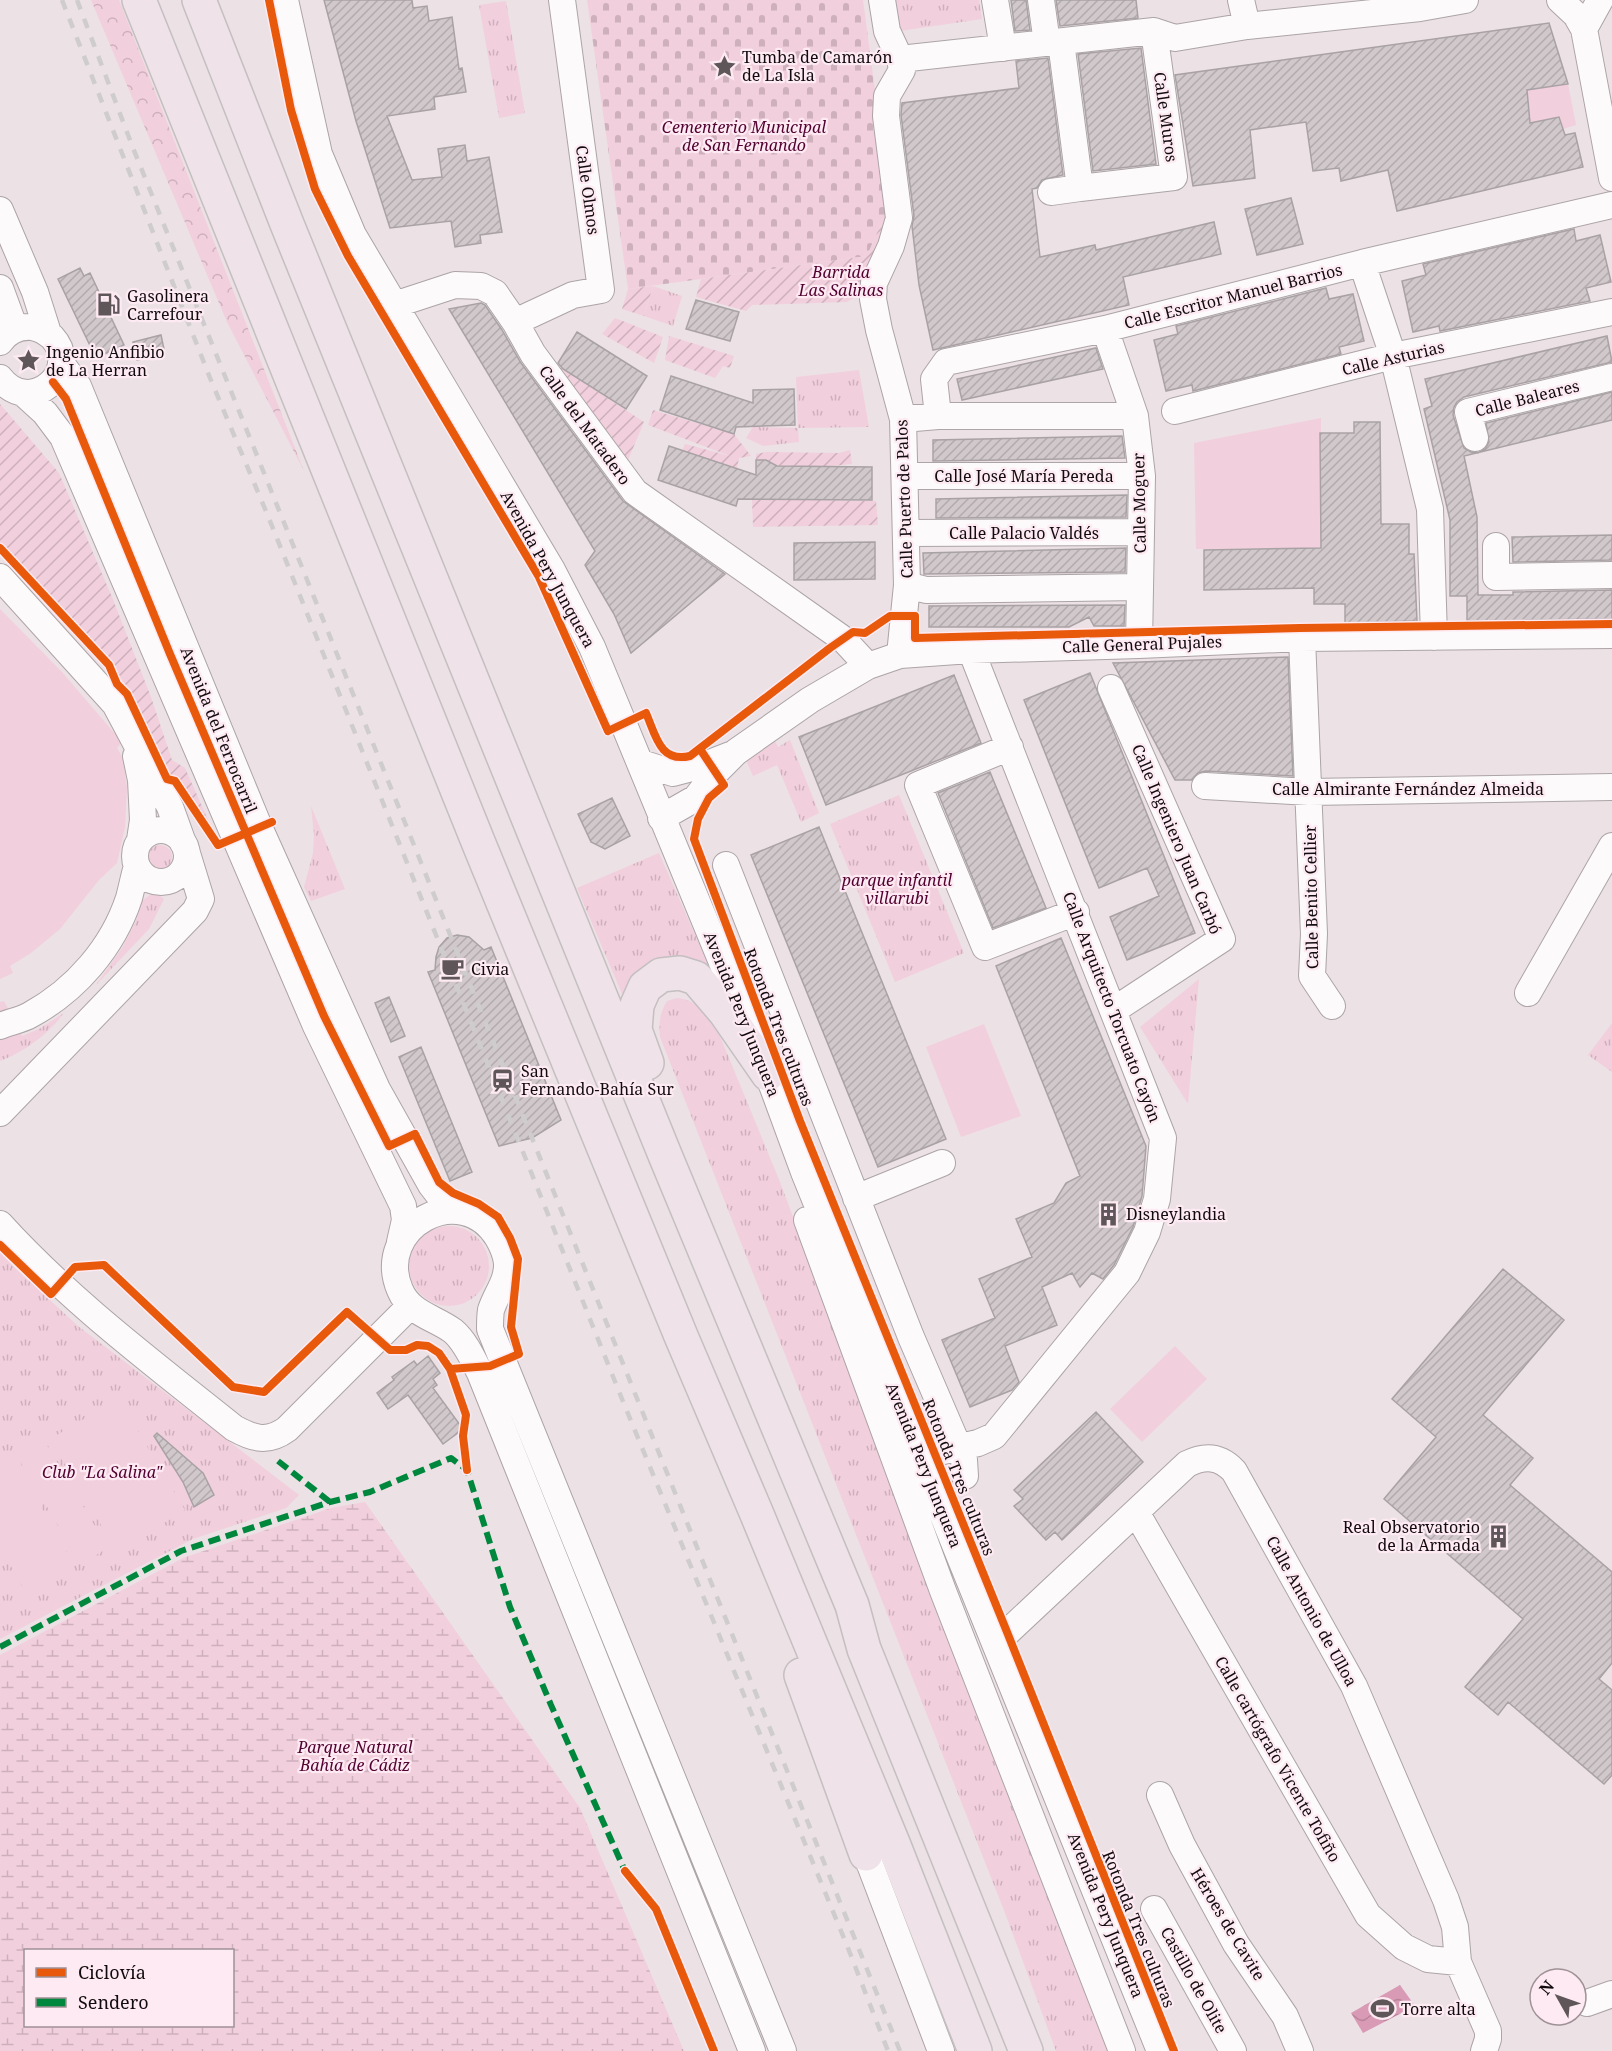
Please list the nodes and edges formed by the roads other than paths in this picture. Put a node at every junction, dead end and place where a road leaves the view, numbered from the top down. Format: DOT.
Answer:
graph roads {
  1 [pos="139,0"];
  2 [pos="199,0"];
  3 [pos="285,0"];
  4 [pos="562,0"];
  5 [pos="882,0"];
  6 [pos="995,0"];
  7 [pos="1041,0"];
  8 [pos="1241,0"];
  9 [pos="1465,0"];
  10 [pos="1560,0"];
  11 [pos="1600,0"];
  12 [pos="1246,26"];
  13 [pos="1584,29"];
  14 [pos="1154,31"];
  15 [pos="1054,42"];
  16 [pos="1003,48"];
  17 [pos="900,59"];
  18 [pos="1612,177"];
  19 [pos="1080,188"];
  20 [pos="1051,192"];
  21 [pos="1612,205"];
  22 [pos="0,210"];
  23 [pos="1362,263"];
  24 [pos="0,288"];
  25 [pos="394,305"];
  26 [pos="1612,312"];
  27 [pos="516,322"];
  28 [pos="1105,329"];
  29 [pos="48,333"];
  30 [pos="8,336"];
  31 [pos="1393,356"];
  32 [pos="61,363"];
  33 [pos="1612,377"];
  34 [pos="0,378"];
  35 [pos="23,393"];
  36 [pos="1175,411"];
  37 [pos="938,416"];
  38 [pos="1135,416"];
  39 [pos="903,419"];
  40 [pos="1475,438"];
  41 [pos="905,476"];
  42 [pos="1142,477"];
  43 [pos="1141,532"];
  44 [pos="906,533"];
  45 [pos="1496,546"];
  46 [pos="1612,575"];
  47 [pos="0,577"];
  48 [pos="907,585"];
  49 [pos="1140,587"];
  50 [pos="1612,634"];
  51 [pos="1434,637"];
  52 [pos="1302,638"];
  53 [pos="1139,645"];
  54 [pos="971,650"];
  55 [pos="900,655"];
  56 [pos="868,666"];
  57 [pos="1111,688"];
  58 [pos="136,747"];
  59 [pos="1010,747"];
  60 [pos="736,752"];
  61 [pos="641,763"];
  62 [pos="707,764"];
  63 [pos="1205,786"];
  64 [pos="1612,787"];
  65 [pos="1309,792"];
  66 [pos="696,798"];
  67 [pos="658,809"];
  68 [pos="140,840"];
  69 [pos="185,846"];
  70 [pos="1612,846"];
  71 [pos="726,865"];
  72 [pos="137,866"];
  73 [pos="683,867"];
  74 [pos="160,882"];
  75 [pos="1076,912"];
  76 [pos="182,925"];
  77 [pos="1528,993"];
  78 [pos="1332,1006"];
  79 [pos="1114,1010"];
  80 [pos="0,1026"];
  81 [pos="768,1074"];
  82 [pos="24,1087"];
  83 [pos="0,1099"];
  84 [pos="0,1113"];
  85 [pos="665,1155"];
  86 [pos="942,1163"];
  87 [pos="804,1172"];
  88 [pos="856,1198"];
  89 [pos="462,1211"];
  90 [pos="0,1224"];
  91 [pos="400,1242"];
  92 [pos="497,1298"];
  93 [pos="410,1306"];
  94 [pos="437,1321"];
  95 [pos="994,1436"];
  96 [pos="957,1447"];
  97 [pos="921,1456"];
  98 [pos="965,1476"];
  99 [pos="756,1512"];
  100 [pos="1136,1512"];
  101 [pos="946,1519"];
  102 [pos="996,1643"];
  103 [pos="1160,1795"];
  104 [pos="866,1854"];
  105 [pos="1154,1910"];
  106 [pos="1458,1962"];
  107 [pos="1612,1994"];
  108 [pos="1588,2003"];
  109 [pos="1485,2049"];
  110 [pos="752,2051"];
  111 [pos="783,2051"];
  112 [pos="941,2051"];
  113 [pos="975,2051"];
  114 [pos="1026,2051"];
  115 [pos="1122,2051"];
  116 [pos="1160,2051"];
  117 [pos="1233,2051"];
  118 [pos="1300,2051"];
  1 -- 99 [label="highway"];
  2 -- 85 [label="highway"];
  3 -- 25 [label="street, Avenida Pery Junquera"];
  4 -- 27 [label="street, Calle Olmos"];
  5 -- 17 [label="street"];
  6 -- 16 [label="street"];
  7 -- 15 [label="street"];
  8 -- 12 [label="street"];
  9 -- 12 [label="street"];
  10 -- 13 [label="street"];
  11 -- 13 [label="street"];
  12 -- 14 [label="street"];
  13 -- 18 [label="street"];
  14 -- 15 [label="street"];
  14 -- 19 [label="street, Calle Muros"];
  15 -- 16 [label="street"];
  15 -- 19 [label="street"];
  16 -- 17 [label="street"];
  17 -- 39 [label="street, Calle Puerto de Palos"];
  19 -- 20 [label="street"];
  21 -- 23 [label="street, Calle Escritor Manuel Barrios"];
  22 -- 29 [label="street"];
  23 -- 28 [label="street, Calle Escritor Manuel Barrios"];
  23 -- 31 [label="street"];
  24 -- 30 [label="street"];
  25 -- 27 [label="street, Calle del Matadero"];
  25 -- 61 [label="street, Avenida Pery Junquera"];
  26 -- 31 [label="street, Calle Asturias"];
  27 -- 56 [label="street, Calle del Matadero"];
  28 -- 37 [label="street, Calle Escritor Manuel Barrios"];
  28 -- 38 [label="street, Calle Moguer"];
  29 -- 30 [label="street"];
  29 -- 32 [label="street, Avenida del Ferrocarril"];
  31 -- 36 [label="street, Calle Asturias"];
  31 -- 51 [label="street"];
  32 -- 35 [label="street"];
  32 -- 89 [label="street, Avenida del Ferrocarril"];
  33 -- 40 [label="street, Calle Baleares"];
  34 -- 35 [label="street, Avenida del Ferrocarril"];
  35 -- 91 [label="street, Avenida del Ferrocarril"];
  37 -- 38 [label="street"];
  37 -- 39 [label="street"];
  38 -- 42 [label="street, Calle Moguer"];
  39 -- 41 [label="street, Calle Puerto de Palos"];
  41 -- 42 [label="street, Calle José María Pereda"];
  41 -- 44 [label="street, Calle Puerto de Palos"];
  42 -- 43 [label="street, Calle Moguer"];
  43 -- 44 [label="street, Calle Palacio Valdés"];
  43 -- 49 [label="street, Calle Moguer"];
  44 -- 48 [label="street, Calle Puerto de Palos"];
  45 -- 46 [label="street"];
  47 -- 58 [label="street"];
  48 -- 49 [label="street"];
  48 -- 55 [label="street, Calle Puerto de Palos"];
  49 -- 53 [label="street, Calle Moguer"];
  50 -- 51 [label="street, Calle General Pujales"];
  51 -- 52 [label="street, Calle General Pujales"];
  52 -- 53 [label="street, Calle General Pujales"];
  52 -- 65 [label="street, Calle Benito Cellier"];
  53 -- 54 [label="street, Calle General Pujales"];
  54 -- 55 [label="street, Calle General Pujales"];
  54 -- 59 [label="street, Calle Arquitecto Torcuato Cayón"];
  55 -- 56 [label="street, Calle General Pujales"];
  56 -- 60 [label="street, Calle General Pujales"];
  57 -- 79 [label="street, Calle Ingeniero Juan Carbó"];
  58 -- 68 [label="street"];
  58 -- 69 [label="street"];
  59 -- 75 [label="street, Calle Arquitecto Torcuato Cayón"];
  59 -- 75 [label="street"];
  60 -- 62 [label="street"];
  60 -- 66 [label="street"];
  61 -- 62 [label="street"];
  61 -- 67 [label="street, Avenida Pery Junquera"];
  62 -- 67 [label="street"];
  63 -- 65 [label="street, Calle Almirante Fernández Almeida"];
  64 -- 65 [label="street, Calle Almirante Fernández Almeida"];
  65 -- 78 [label="street, Calle Benito Cellier"];
  66 -- 67 [label="street"];
  66 -- 73 [label="street"];
  67 -- 73 [label="street, Avenida Pery Junquera"];
  68 -- 69 [label="street"];
  68 -- 72 [label="street"];
  69 -- 74 [label="street"];
  69 -- 76 [label="street"];
  70 -- 77 [label="street"];
  71 -- 88 [label="street"];
  72 -- 74 [label="street"];
  72 -- 80 [label="street"];
  73 -- 81 [label="street, Avenida Pery Junquera"];
  74 -- 76 [label="street"];
  75 -- 79 [label="street, Calle Arquitecto Torcuato Cayón"];
  76 -- 82 [label="street"];
  79 -- 95 [label="street, Calle Arquitecto Torcuato Cayón"];
  81 -- 85 [label="highway"];
  81 -- 87 [label="street, Avenida Pery Junquera"];
  82 -- 83 [label="street"];
  82 -- 84 [label="street"];
  85 -- 114 [label="highway"];
  86 -- 88 [label="street"];
  87 -- 97 [label="street, Avenida Pery Junquera"];
  87 -- 115 [label="street"];
  88 -- 96 [label="street"];
  89 -- 91 [label="street"];
  89 -- 92 [label="street"];
  90 -- 93 [label="street"];
  91 -- 93 [label="street"];
  92 -- 94 [label="street"];
  92 -- 111 [label="street"];
  93 -- 94 [label="street"];
  94 -- 110 [label="street"];
  95 -- 96 [label="street"];
  95 -- 98 [label="street, Calle Arquitecto Torcuato Cayón"];
  96 -- 97 [label="street"];
  96 -- 98 [label="street"];
  97 -- 101 [label="street, Avenida Pery Junquera"];
  98 -- 101 [label="street, Calle Arquitecto Torcuato Cayón"];
  99 -- 104 [label="highway"];
  99 -- 113 [label="highway"];
  100 -- 102 [label="street, Calle Antonio de Ulloa"];
  100 -- 106 [label="street, Calle cartógrafo Vicente Tofiño"];
  100 -- 106 [label="street, Calle Antonio de Ulloa"];
  101 -- 102 [label="street, Avenida Pery Junquera"];
  102 -- 116 [label="street, Avenida Pery Junquera"];
  103 -- 118 [label="street, Héroes de Cavite"];
  104 -- 112 [label="street"];
  105 -- 117 [label="street, Castillo de Olite"];
  106 -- 109 [label="street, Calle Antonio de Ulloa"];
  107 -- 108 [label="street"];
}
